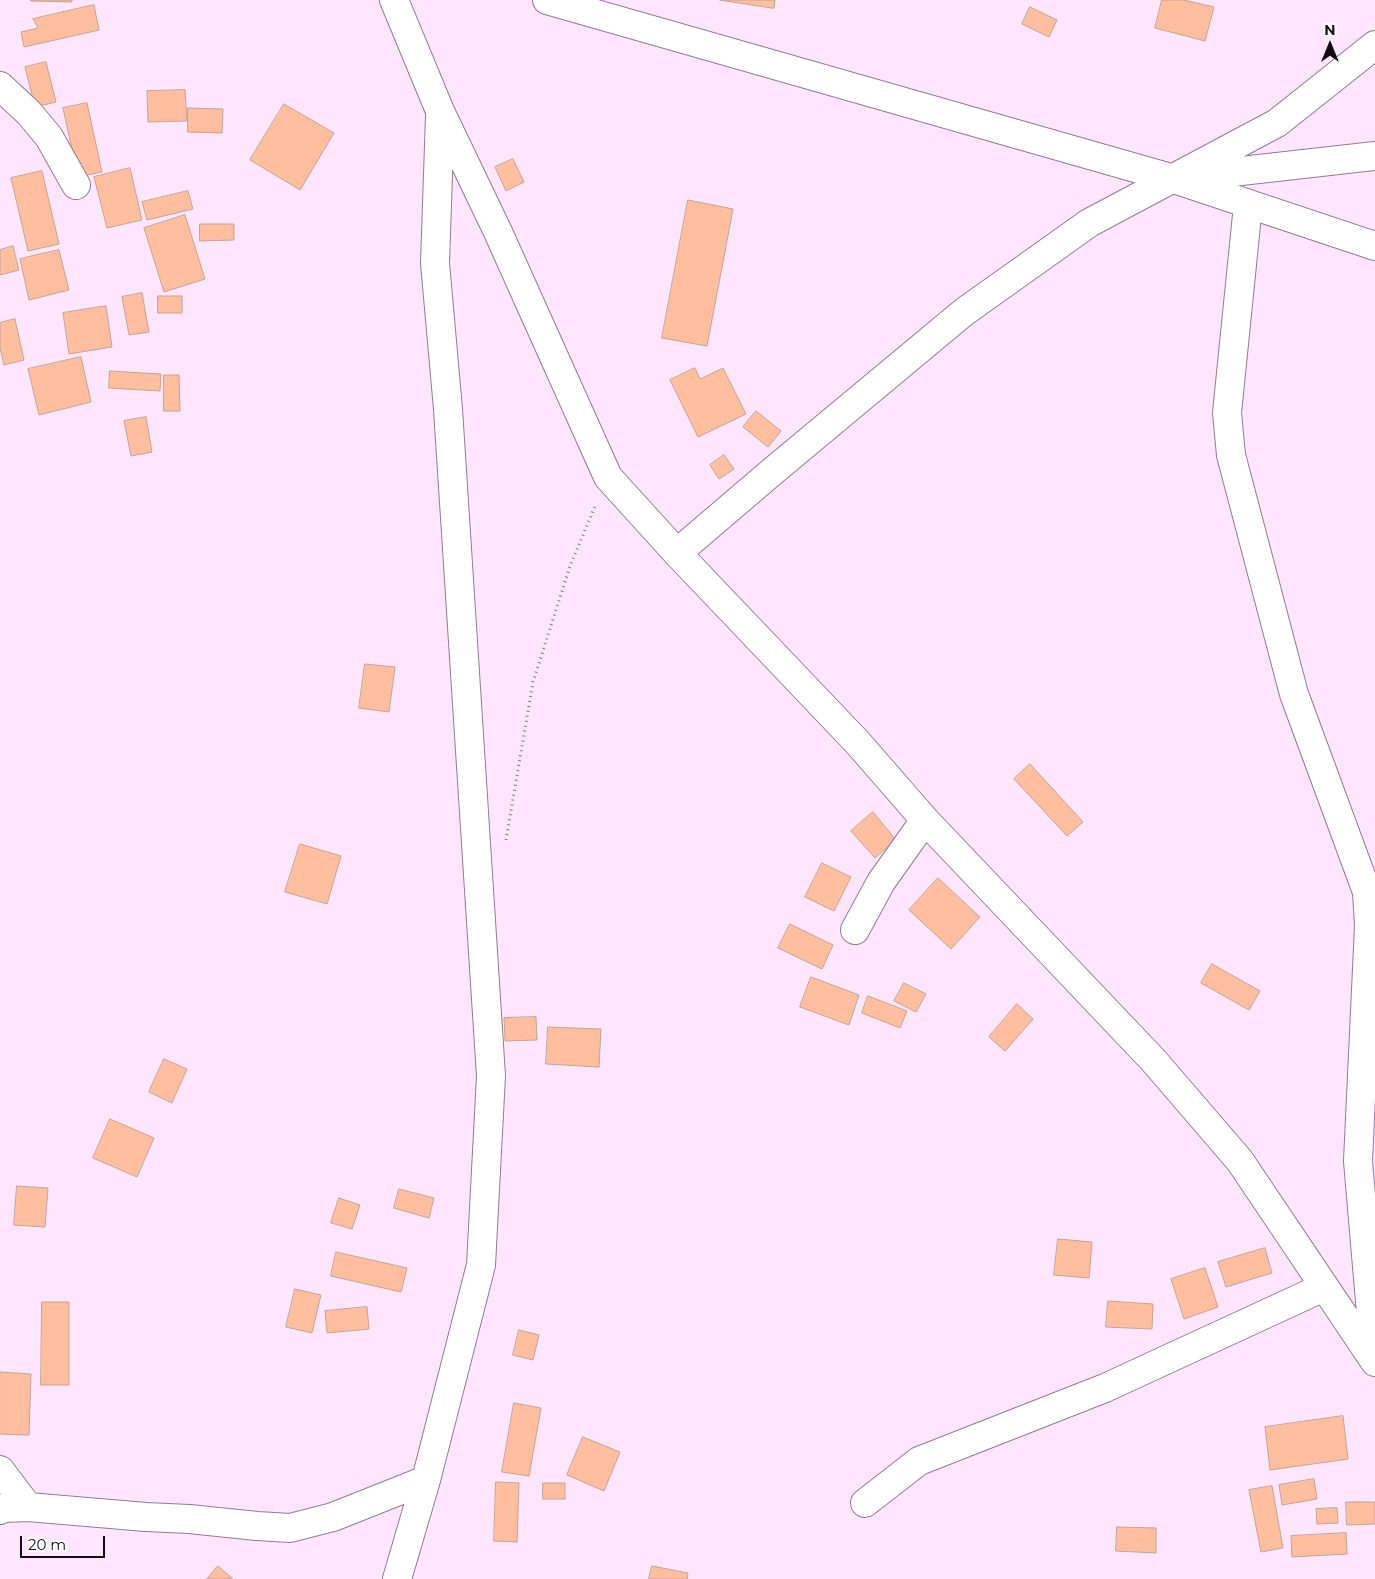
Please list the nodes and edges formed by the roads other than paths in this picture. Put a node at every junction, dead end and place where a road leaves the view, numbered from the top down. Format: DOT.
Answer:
graph roads {
  1 [pos="394,0"];
  2 [pos="547,0"];
  3 [pos="1375,45"];
  4 [pos="0,86"];
  5 [pos="440,111"];
  6 [pos="1375,156"];
  7 [pos="1174,179"];
  8 [pos="76,185"];
  9 [pos="1248,205"];
  10 [pos="1375,246"];
  11 [pos="678,553"];
  12 [pos="925,820"];
  13 [pos="855,930"];
  14 [pos="1324,1288"];
  15 [pos="1375,1361"];
  16 [pos="0,1470"];
  17 [pos="426,1480"];
  18 [pos="865,1503"];
  19 [pos="28,1507"];
  20 [pos="0,1510"];
  21 [pos="397,1579"];
  1 -- 5 [label="street"];
  2 -- 7 [label="street"];
  3 -- 7 [label="street"];
  4 -- 8 [label="street"];
  5 -- 11 [label="street"];
  5 -- 17 [label="street"];
  6 -- 7 [label="street"];
  7 -- 9 [label="street"];
  7 -- 11 [label="street"];
  9 -- 10 [label="street"];
  9 -- 15 [label="street"];
  11 -- 12 [label="street"];
  12 -- 13 [label="street"];
  12 -- 14 [label="street"];
  14 -- 15 [label="street"];
  14 -- 18 [label="street"];
  16 -- 19 [label="street"];
  17 -- 19 [label="street"];
  17 -- 21 [label="street"];
  19 -- 20 [label="street"];
}
